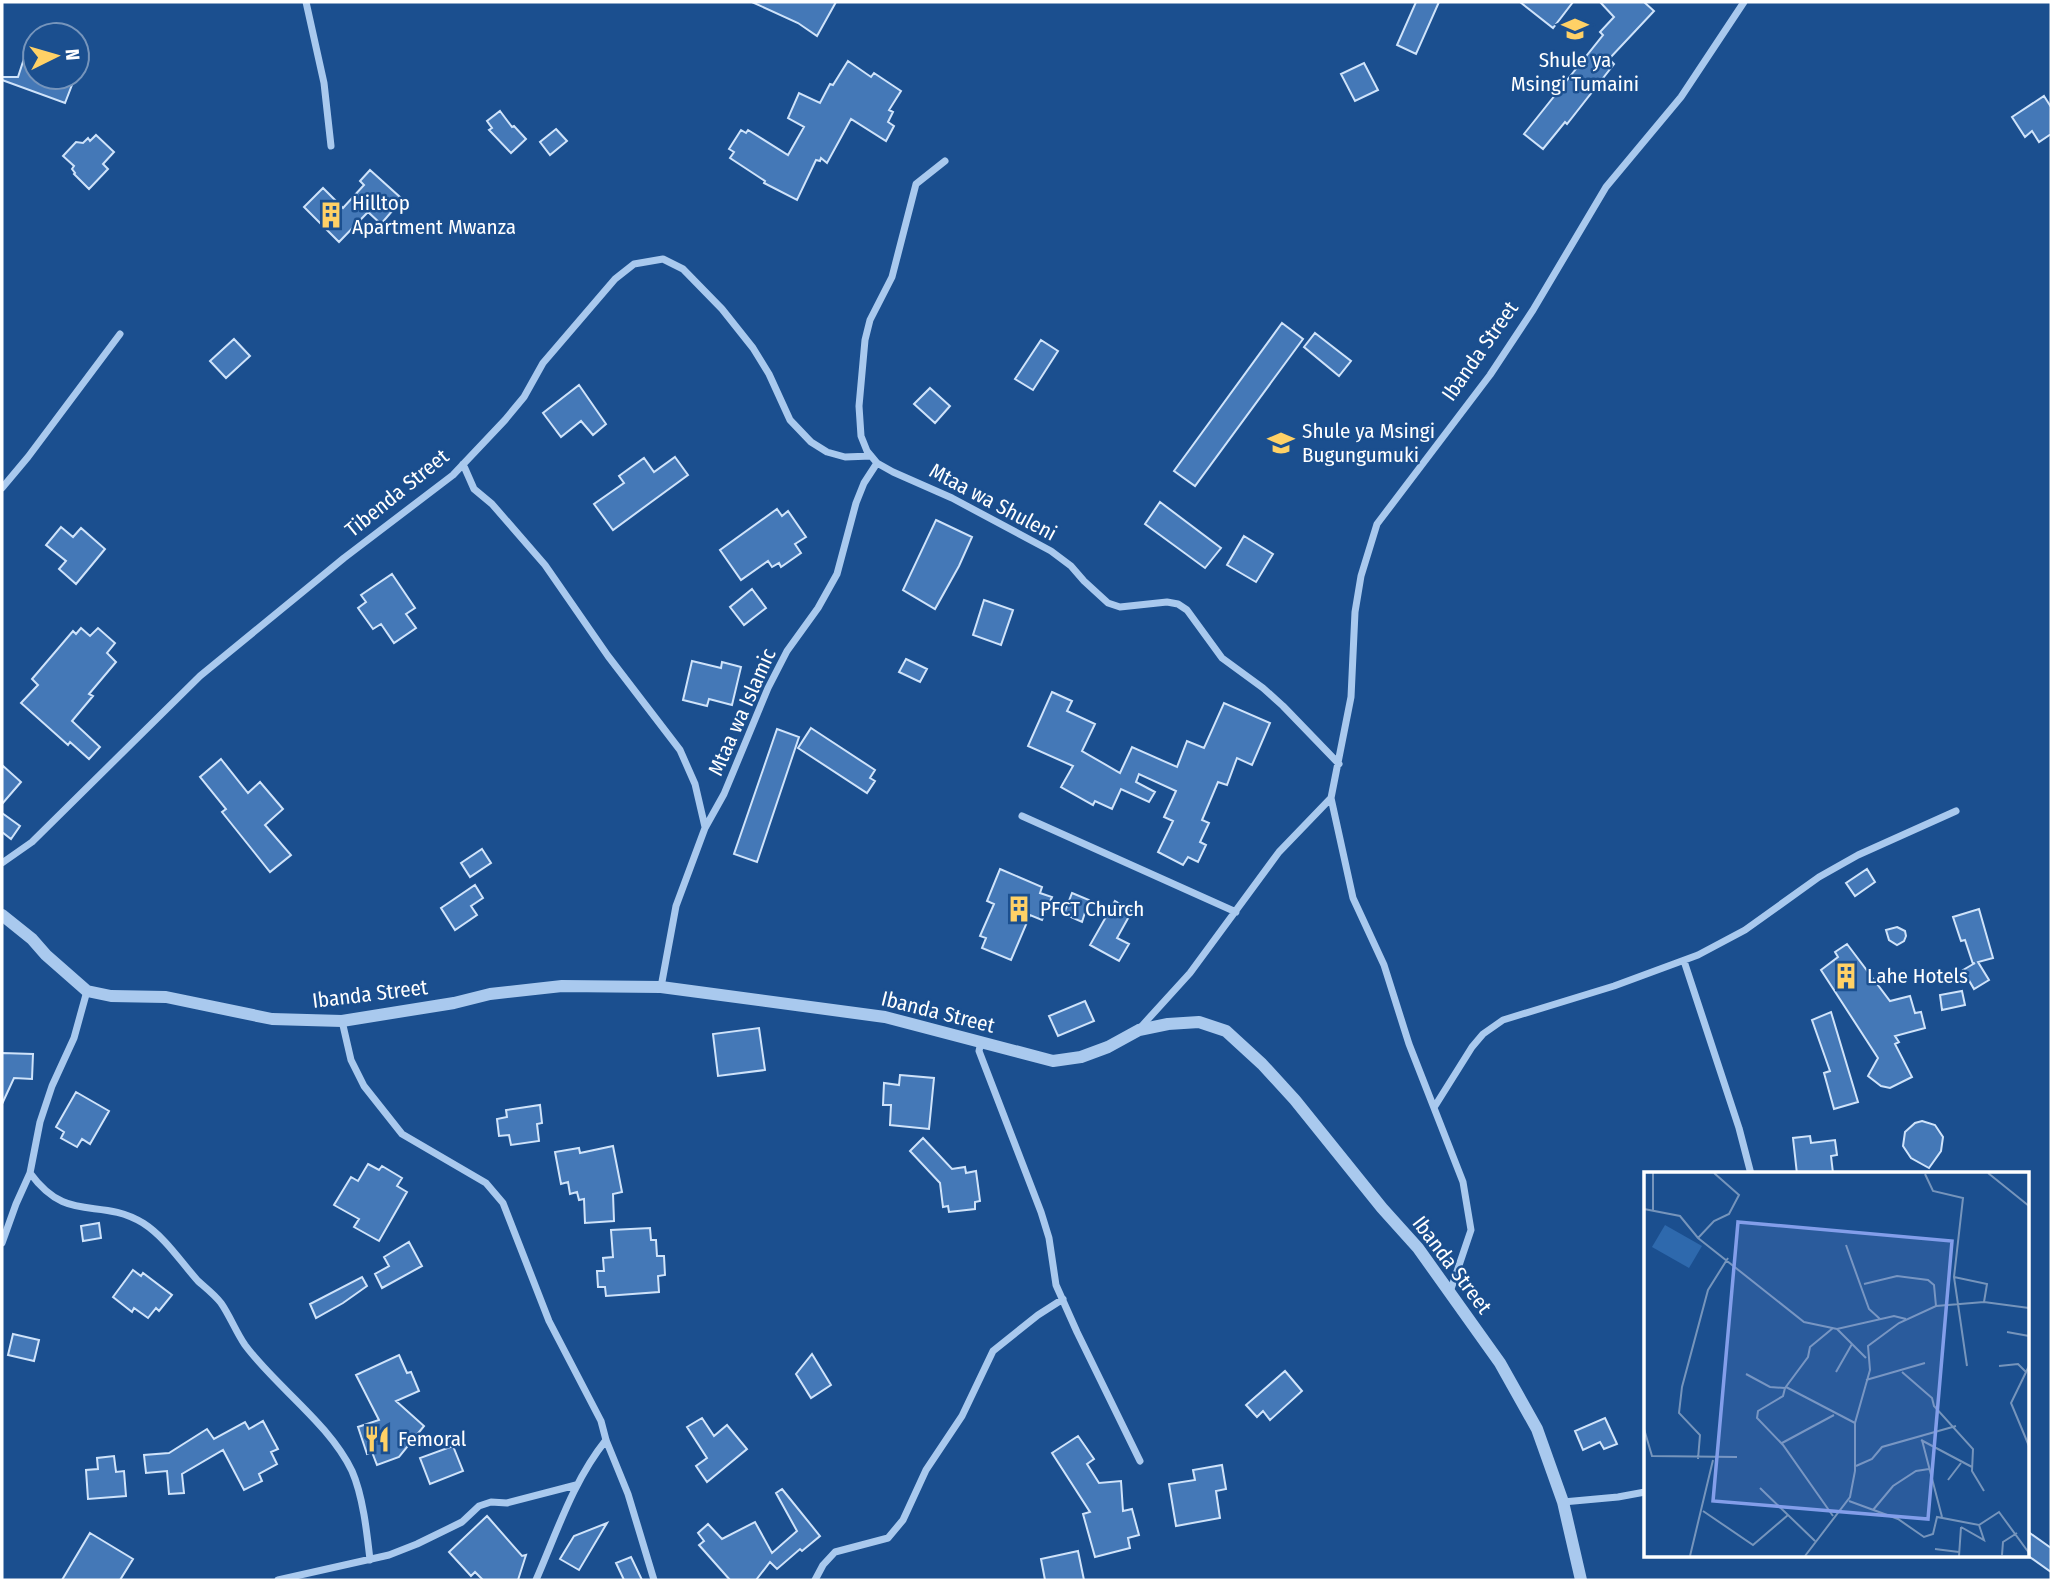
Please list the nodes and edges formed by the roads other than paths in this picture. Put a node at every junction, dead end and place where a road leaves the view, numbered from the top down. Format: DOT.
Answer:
graph roads {
  1 [pos="306,2"];
  2 [pos="1744,2"];
  3 [pos="331,146"];
  4 [pos="945,161"];
  5 [pos="120,334"];
  6 [pos="874,459"];
  7 [pos="463,464"];
  8 [pos="2,488"];
  9 [pos="1339,764"];
  10 [pos="1331,798"];
  11 [pos="1955,811"];
  12 [pos="1022,816"];
  13 [pos="705,828"];
  14 [pos="2,863"];
  15 [pos="1236,912"];
  16 [pos="2,915"];
  17 [pos="1684,961"];
  18 [pos="661,987"];
  19 [pos="87,991"];
  20 [pos="342,1021"];
  21 [pos="1139,1030"];
  22 [pos="981,1042"];
  23 [pos="1434,1106"];
  24 [pos="1750,1172"];
  25 [pos="30,1173"];
  26 [pos="2,1243"];
  27 [pos="1450,1292"];
  28 [pos="1063,1299"];
  29 [pos="606,1440"];
  30 [pos="1140,1461"];
  31 [pos="576,1485"];
  32 [pos="1644,1492"];
  33 [pos="1563,1502"];
  34 [pos="370,1560"];
  35 [pos="278,1580"];
  36 [pos="536,1580"];
  37 [pos="654,1580"];
  38 [pos="815,1580"];
  39 [pos="1581,1580"];
  1 -- 3 [label="street"];
  2 -- 9 [label="street, Ibanda Street"];
  4 -- 6 [label="street"];
  5 -- 8 [label="street"];
  6 -- 7 [label="street, Tibenda Street"];
  6 -- 9 [label="street, Mtaa wa Shuleni"];
  6 -- 13 [label="street, Mtaa wa Islamic"];
  7 -- 13 [label="street"];
  7 -- 14 [label="street, Tibenda Street"];
  9 -- 10 [label="street, Ibanda Street"];
  10 -- 15 [label="street"];
  10 -- 23 [label="street"];
  11 -- 17 [label="street"];
  12 -- 15 [label="street"];
  13 -- 18 [label="street, Mtaa wa Islamic"];
  15 -- 21 [label="street"];
  16 -- 19 [label="street"];
  17 -- 23 [label="street"];
  17 -- 24 [label="street"];
  18 -- 20 [label="street, Ibanda Street"];
  18 -- 22 [label="street, Ibanda Street"];
  19 -- 20 [label="street, Ibanda Street"];
  19 -- 25 [label="street"];
  20 -- 29 [label="street"];
  21 -- 22 [label="street, Ibanda Street"];
  21 -- 27 [label="street, Ibanda Street"];
  22 -- 28 [label="street"];
  23 -- 27 [label="street"];
  25 -- 26 [label="street"];
  25 -- 34 [label="street"];
  27 -- 33 [label="street, Ibanda Street"];
  28 -- 30 [label="street"];
  28 -- 38 [label="street"];
  29 -- 31 [label="street"];
  29 -- 37 [label="street"];
  31 -- 34 [label="street"];
  31 -- 36 [label="street"];
  32 -- 33 [label="street"];
  33 -- 39 [label="street, Ibanda Street"];
  34 -- 35 [label="street"];
}
